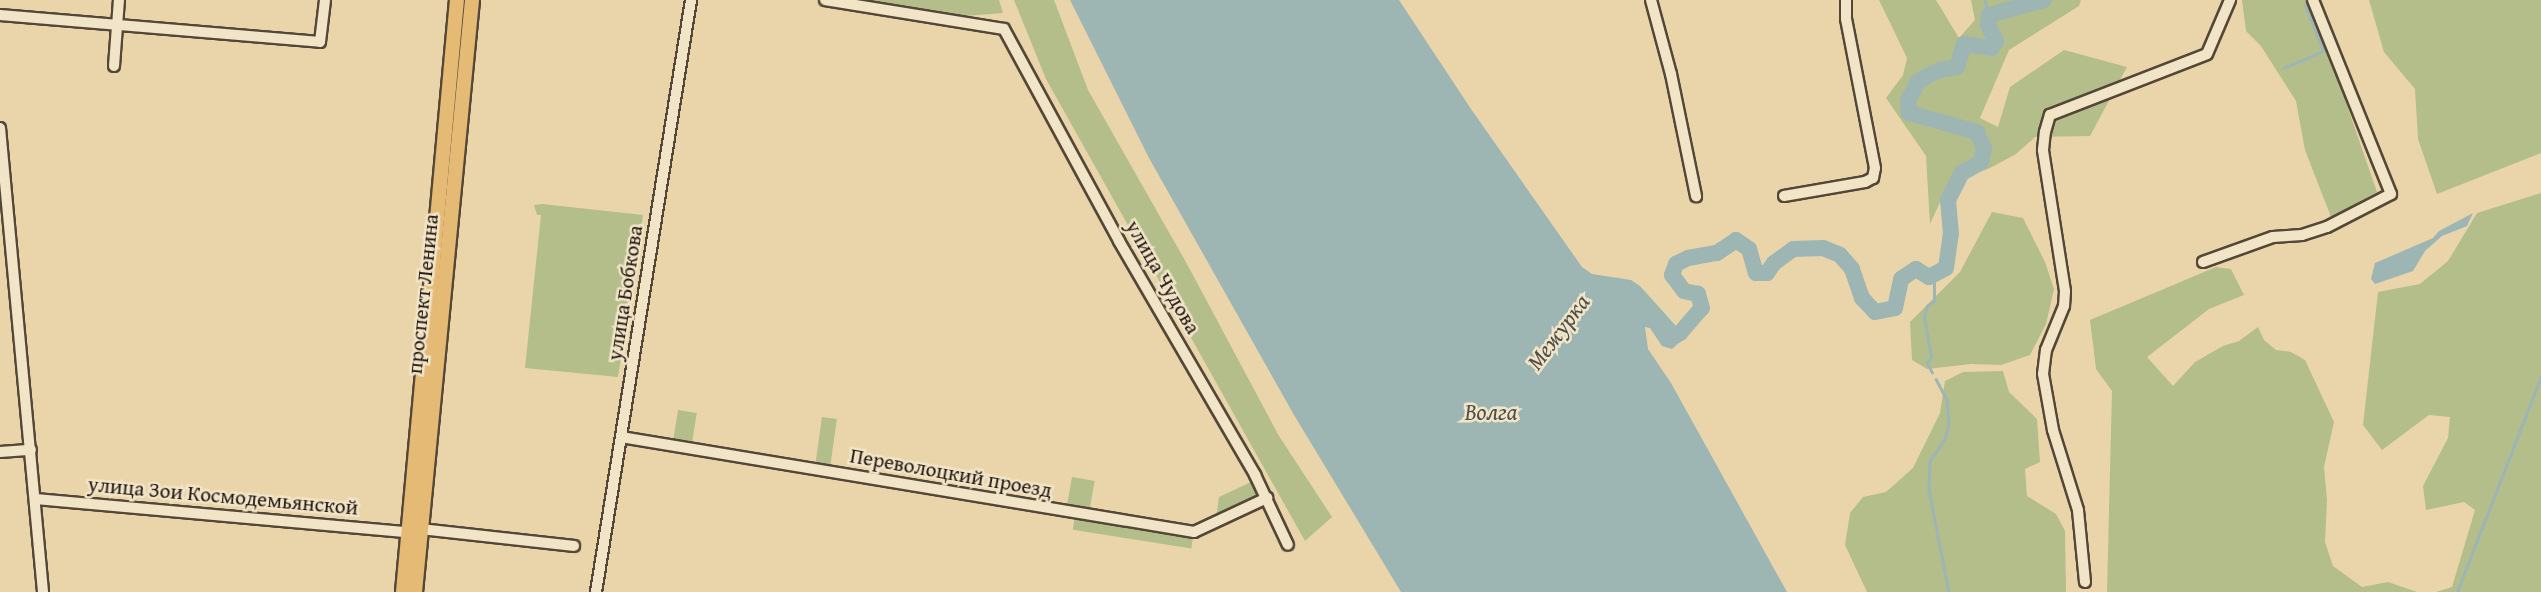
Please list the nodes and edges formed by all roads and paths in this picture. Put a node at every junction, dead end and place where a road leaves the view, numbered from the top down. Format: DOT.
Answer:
graph roads {
  1 [pos="119,0"];
  2 [pos="325,0"];
  3 [pos="457,0"];
  4 [pos="472,0"];
  5 [pos="691,0"];
  6 [pos="825,0"];
  7 [pos="1651,0"];
  8 [pos="1846,0"];
  9 [pos="2230,0"];
  10 [pos="2313,0"];
  11 [pos="0,15"];
  12 [pos="117,26"];
  13 [pos="114,66"];
  14 [pos="0,128"];
  15 [pos="0,134"];
  16 [pos="1696,196"];
  17 [pos="1784,196"];
  18 [pos="2203,262"];
  19 [pos="621,437"];
  20 [pos="31,450"];
  21 [pos="0,452"];
  22 [pos="1267,498"];
  23 [pos="35,499"];
  24 [pos="416,534"];
  25 [pos="1288,545"];
  26 [pos="574,546"];
  27 [pos="2085,582"];
  28 [pos="43,592"];
  29 [pos="402,592"];
  30 [pos="415,592"];
  31 [pos="596,592"];
  1 -- 12 [label="street"];
  2 -- 12 [label="street"];
  3 -- 24 [label="main road, проспект Ленина"];
  4 -- 24 [label="main road, проспект Ленина"];
  5 -- 19 [label="street, улица Бобкова"];
  6 -- 22 [label="street, улица Чудова"];
  7 -- 16 [label="street"];
  8 -- 17 [label="street"];
  9 -- 27 [label="street"];
  10 -- 18 [label="street"];
  11 -- 12 [label="street"];
  12 -- 13 [label="street"];
  14 -- 15 [label="street"];
  15 -- 20 [label="street"];
  19 -- 22 [label="street, Переволоцкий проезд"];
  19 -- 31 [label="street, улица Бобкова"];
  20 -- 21 [label="street"];
  20 -- 23 [label="street"];
  22 -- 25 [label="street, улица Чудова"];
  23 -- 24 [label="street, улица Зои Космодемьянской"];
  23 -- 28 [label="street"];
  24 -- 26 [label="street, улица Зои Космодемьянской"];
  24 -- 29 [label="main road, проспект Ленина"];
  24 -- 30 [label="main road, проспект Ленина"];
}
